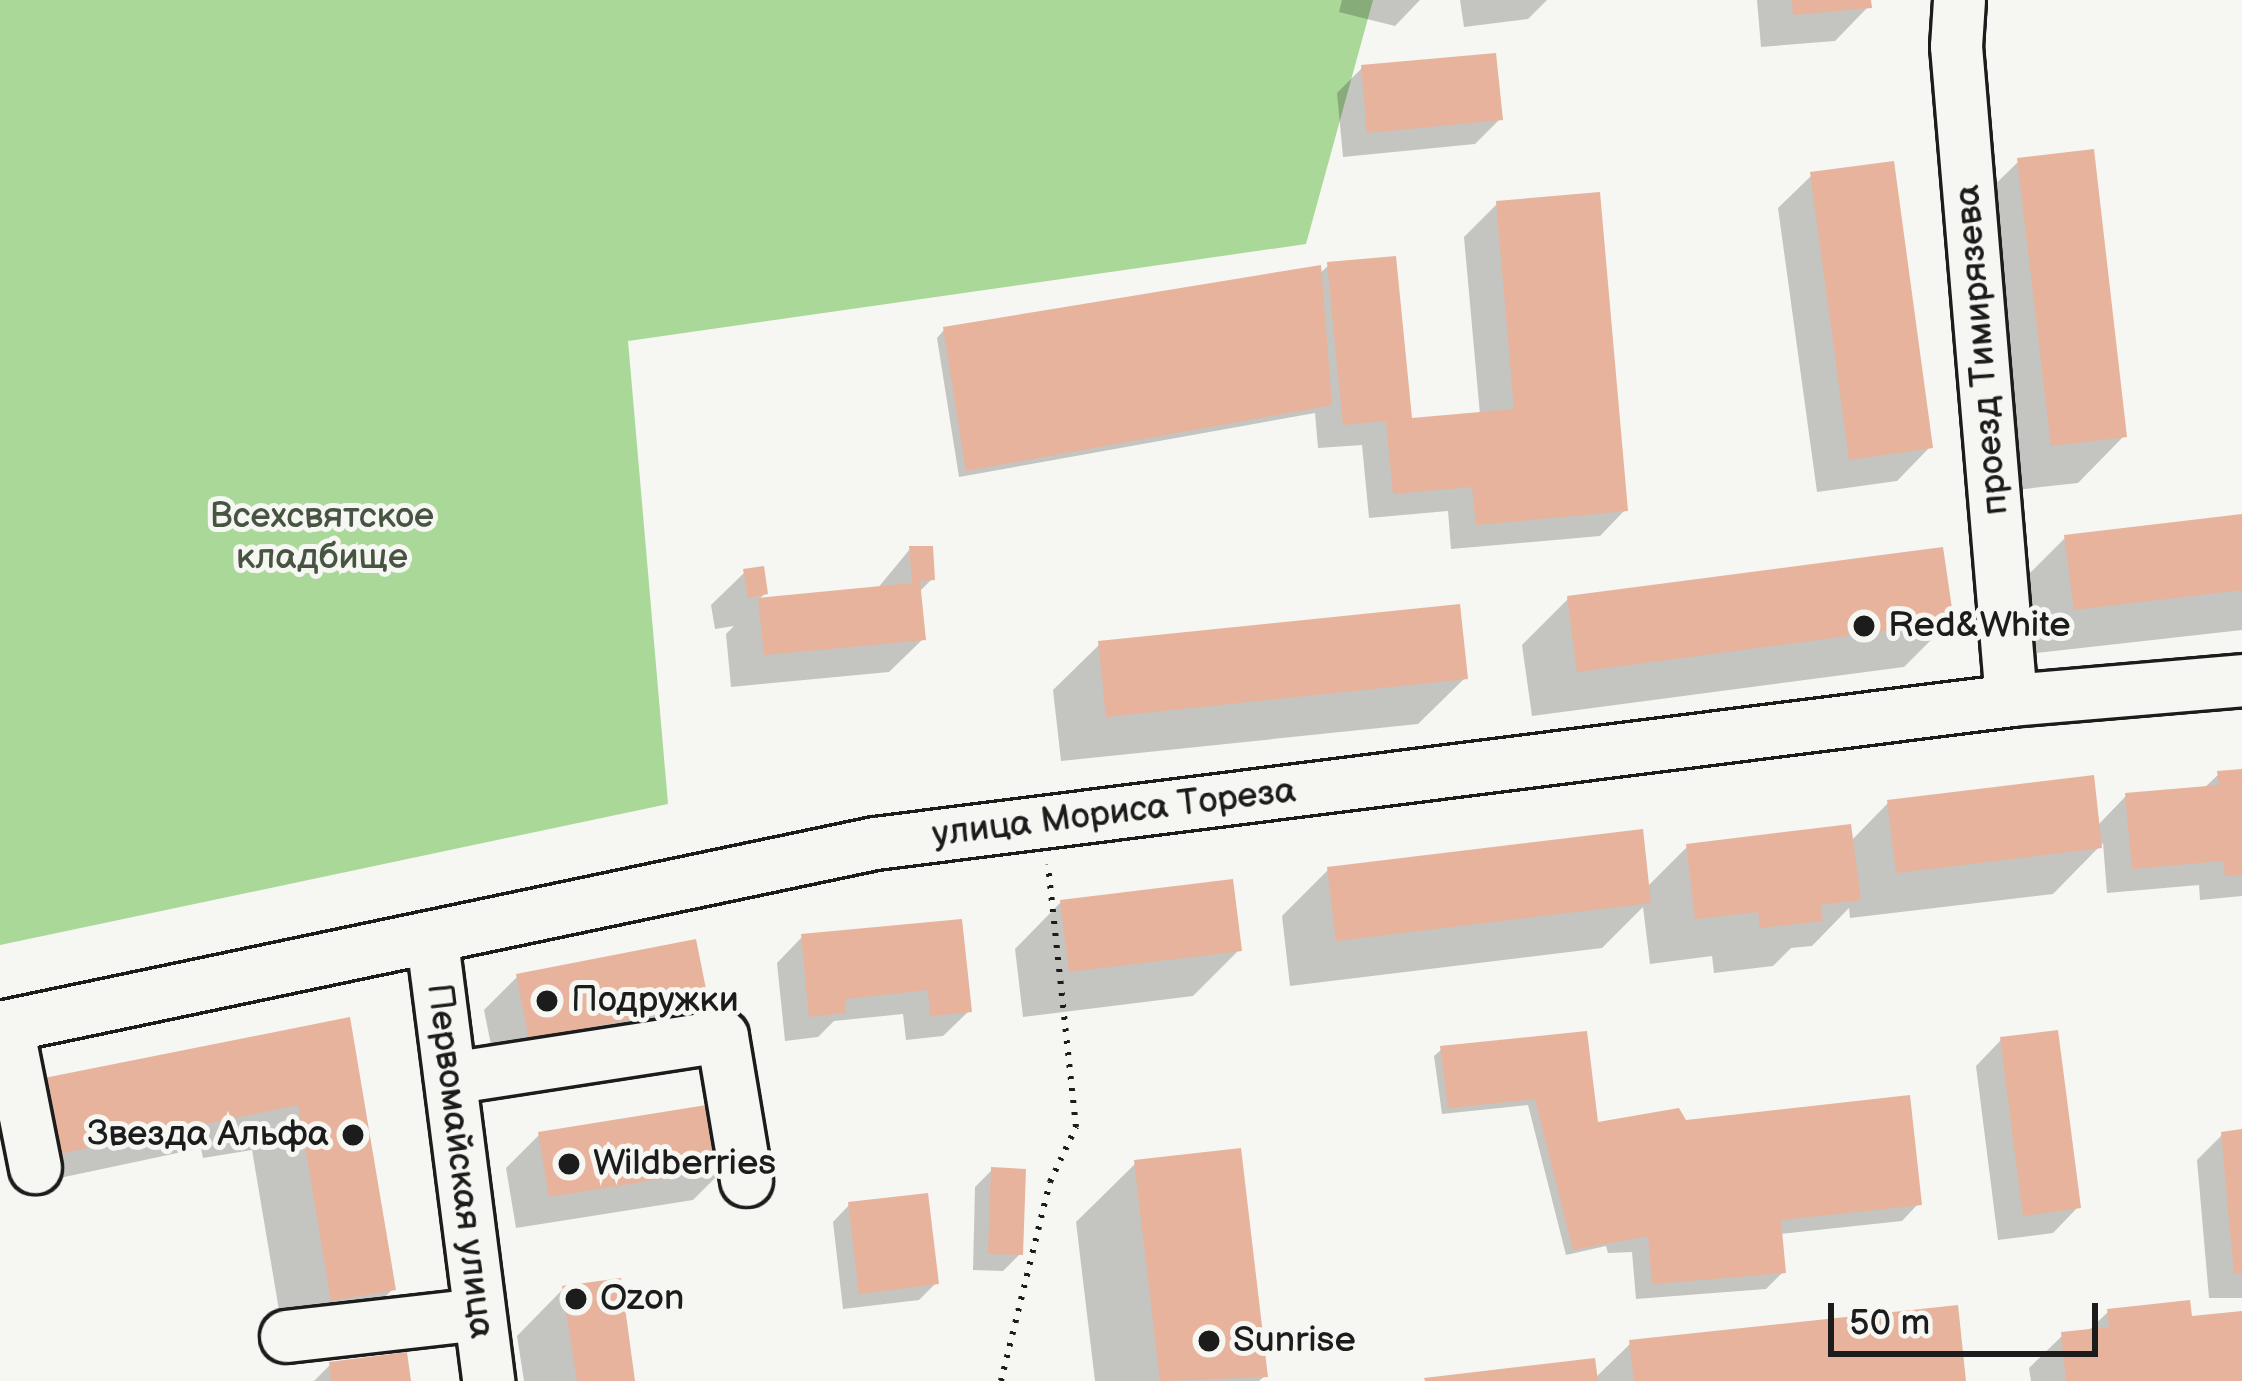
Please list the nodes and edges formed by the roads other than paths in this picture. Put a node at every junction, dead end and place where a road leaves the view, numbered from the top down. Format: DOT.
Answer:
graph roads {
  1 [pos="1959,0"];
  2 [pos="2242,680"];
  3 [pos="2012,700"];
  4 [pos="432,941"];
  5 [pos="3,1026"];
  6 [pos="450,1078"];
  7 [pos="35,1167"];
  8 [pos="746,1180"];
  9 [pos="479,1314"];
  10 [pos="286,1336"];
  11 [pos="488,1381"];
  1 -- 3 [label="street, проезд Тимирязева"];
  2 -- 3 [label="street, улица Мориса Тореза"];
  3 -- 4 [label="street, улица Мориса Тореза"];
  4 -- 5 [label="street, улица Мориса Тореза"];
  4 -- 6 [label="street, Первомайская улица"];
  5 -- 7 [label="street"];
  6 -- 8 [label="street"];
  6 -- 9 [label="street, Первомайская улица"];
  9 -- 10 [label="street"];
  9 -- 11 [label="street, Первомайская улица"];
}
